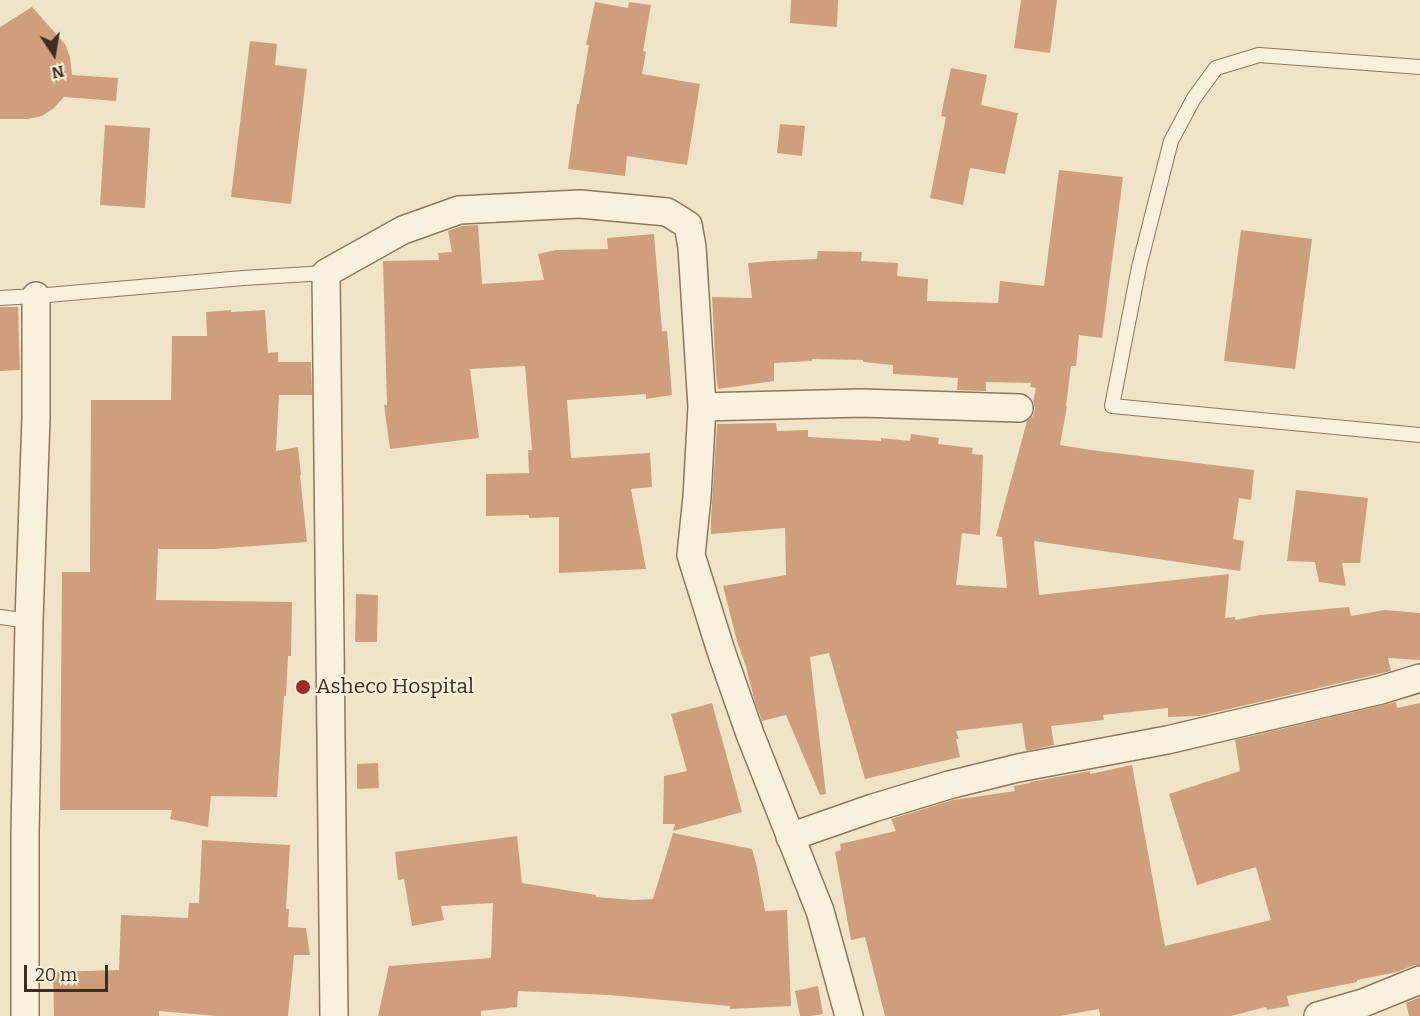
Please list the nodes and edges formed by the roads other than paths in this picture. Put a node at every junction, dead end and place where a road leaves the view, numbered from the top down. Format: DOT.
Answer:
graph roads {
  1 [pos="1420,67"];
  2 [pos="326,273"];
  3 [pos="36,296"];
  4 [pos="0,298"];
  5 [pos="702,407"];
  6 [pos="1019,408"];
  7 [pos="1420,435"];
  8 [pos="0,617"];
  9 [pos="29,621"];
  10 [pos="1420,678"];
  11 [pos="790,837"];
  12 [pos="1420,980"];
  13 [pos="26,1016"];
  14 [pos="334,1016"];
  15 [pos="849,1016"];
  16 [pos="1318,1016"];
  1 -- 7 [label="lane"];
  2 -- 3 [label="lane"];
  2 -- 5 [label="street"];
  2 -- 14 [label="street"];
  3 -- 4 [label="lane"];
  3 -- 9 [label="street"];
  5 -- 6 [label="street"];
  5 -- 11 [label="street"];
  8 -- 9 [label="lane"];
  9 -- 13 [label="street"];
  10 -- 11 [label="street"];
  11 -- 15 [label="street"];
  12 -- 16 [label="street"];
}
